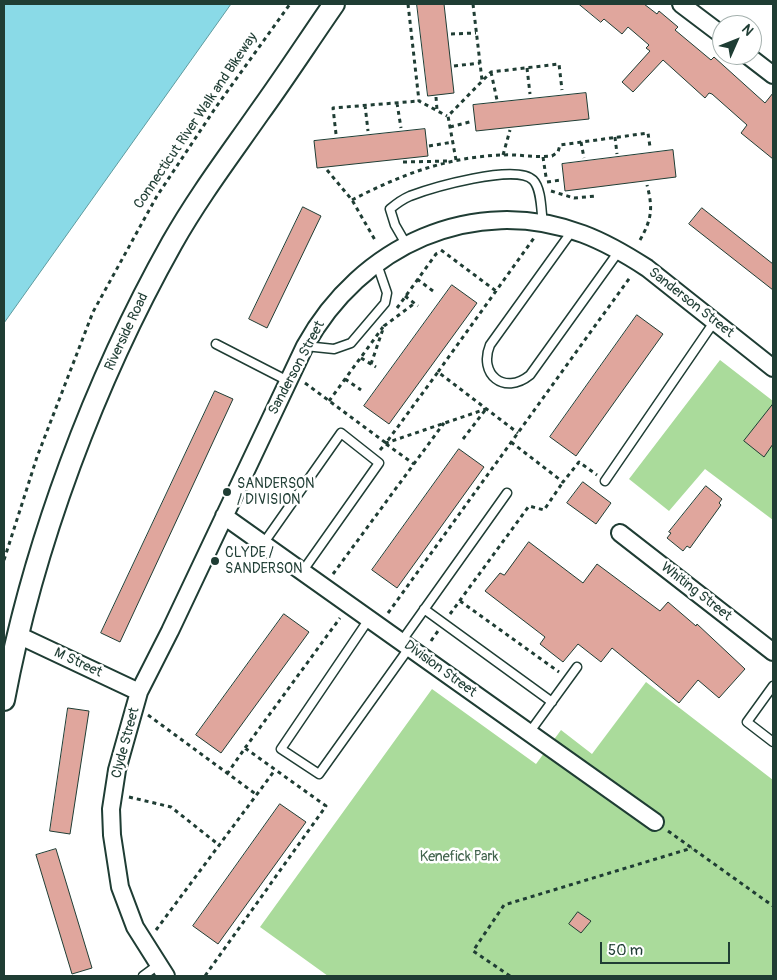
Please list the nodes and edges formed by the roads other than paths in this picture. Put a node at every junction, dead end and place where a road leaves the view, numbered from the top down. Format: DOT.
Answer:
graph roads {
  1 [pos="334,4"];
  2 [pos="681,4"];
  3 [pos="712,28"];
  4 [pos="760,65"];
  5 [pos="773,75"];
  6 [pos="540,230"];
  7 [pos="572,231"];
  8 [pos="406,244"];
  9 [pos="619,251"];
  10 [pos="376,263"];
  11 [pos="714,322"];
  12 [pos="216,344"];
  13 [pos="305,346"];
  14 [pos="773,368"];
  15 [pos="290,377"];
  16 [pos="605,481"];
  17 [pos="507,493"];
  18 [pos="224,516"];
  19 [pos="620,533"];
  20 [pos="263,544"];
  21 [pos="302,572"];
  22 [pos="424,609"];
  23 [pos="374,622"];
  24 [pos="18,635"];
  25 [pos="405,645"];
  26 [pos="773,652"];
  27 [pos="577,667"];
  28 [pos="773,686"];
  29 [pos="139,692"];
  30 [pos="4,700"];
  31 [pos="552,702"];
  32 [pos="529,733"];
  33 [pos="773,742"];
  34 [pos="656,822"];
  35 [pos="162,971"];
  36 [pos="143,976"];
  1 -- 24 [label="street, Riverside Road"];
  2 -- 3 [label="street"];
  4 -- 5 [label="street"];
  6 -- 7 [label="street, Sanderson Street"];
  6 -- 8 [label="street, Sanderson Street"];
  6 -- 8 [label="lane"];
  7 -- 9 [label="street, Sanderson Street"];
  7 -- 9 [label="lane"];
  8 -- 10 [label="street, Sanderson Street"];
  9 -- 11 [label="street, Sanderson Street"];
  10 -- 13 [label="street, Sanderson Street"];
  10 -- 13 [label="lane"];
  11 -- 14 [label="street, Sanderson Street"];
  11 -- 16 [label="lane"];
  12 -- 15 [label="lane"];
  13 -- 15 [label="street, Sanderson Street"];
  15 -- 18 [label="street, Sanderson Street"];
  17 -- 22 [label="lane"];
  18 -- 20 [label="street, Division Street"];
  18 -- 29 [label="street, Clyde Street"];
  19 -- 26 [label="street, Whiting Street"];
  20 -- 21 [label="street, Division Street"];
  20 -- 21 [label="lane"];
  21 -- 23 [label="street, Division Street"];
  22 -- 25 [label="lane"];
  22 -- 31 [label="lane"];
  23 -- 25 [label="street, Division Street"];
  23 -- 25 [label="lane"];
  24 -- 29 [label="street, M Street"];
  24 -- 30 [label="street, Riverside Road"];
  25 -- 32 [label="street, Division Street"];
  27 -- 31 [label="lane"];
  28 -- 33 [label="lane"];
  29 -- 35 [label="street, Clyde Street"];
  31 -- 32 [label="lane"];
  32 -- 34 [label="street, Division Street"];
  35 -- 36 [label="lane"];
}
